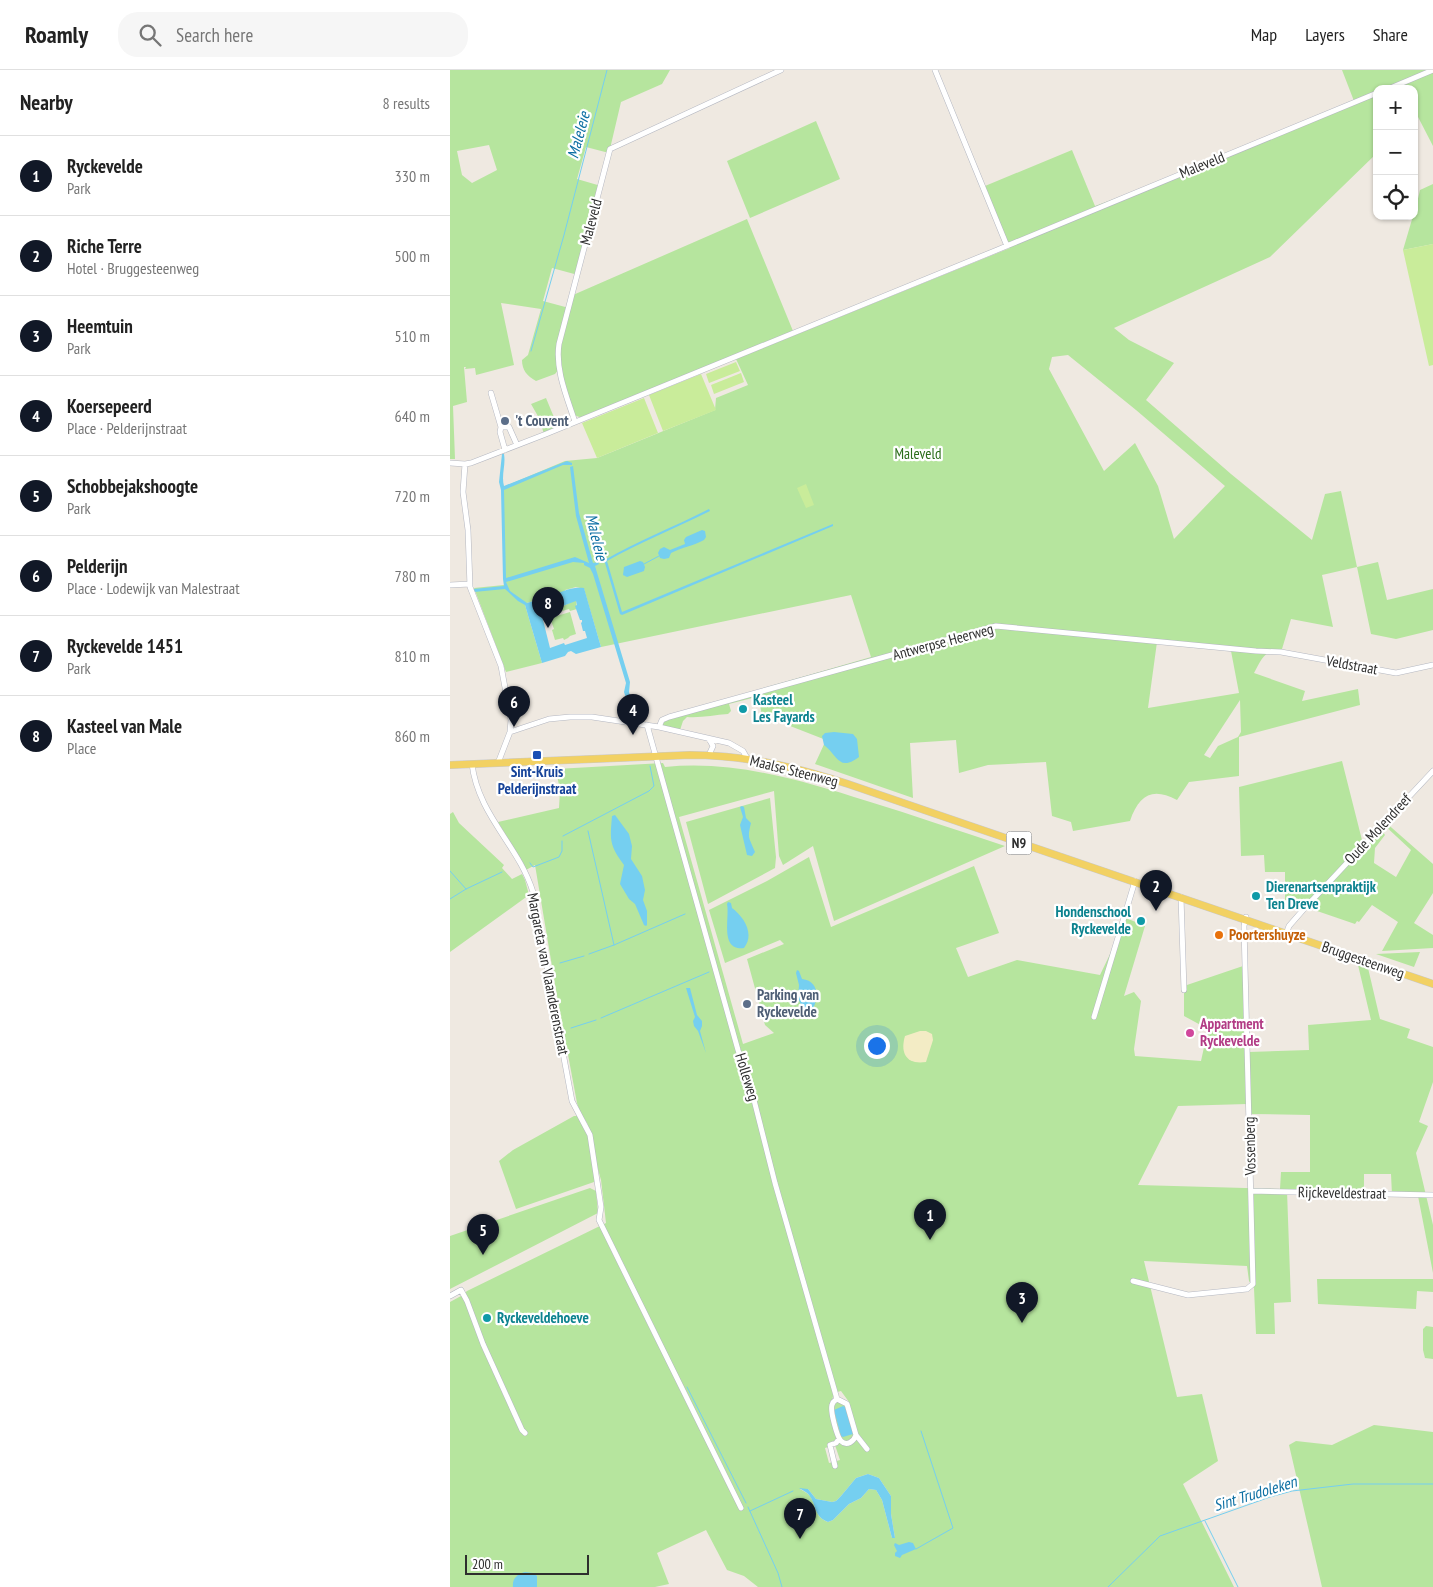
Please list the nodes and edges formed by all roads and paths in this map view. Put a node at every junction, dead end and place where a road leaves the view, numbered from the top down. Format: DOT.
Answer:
graph roads {
  1 [pos="781,70"];
  2 [pos="935,70"];
  3 [pos="1433,70"];
  4 [pos="1397,85"];
  5 [pos="1373,95"];
  6 [pos="1007,246"];
  7 [pos="491,393"];
  8 [pos="575,422"];
  9 [pos="501,427"];
  10 [pos="517,445"];
  11 [pos="505,450"];
  12 [pos="450,463"];
  13 [pos="465,464"];
  14 [pos="470,584"];
  15 [pos="450,585"];
  16 [pos="1270,652"];
  17 [pos="1433,665"];
  18 [pos="647,725"];
  19 [pos="659,727"];
  20 [pos="510,732"];
  21 [pos="709,739"];
  22 [pos="656,755"];
  23 [pos="709,755"];
  24 [pos="747,758"];
  25 [pos="498,763"];
  26 [pos="472,764"];
  27 [pos="450,765"];
  28 [pos="1433,771"];
  29 [pos="1122,877"];
  30 [pos="1135,881"];
  31 [pos="1180,896"];
  32 [pos="1246,919"];
  33 [pos="1286,932"];
  34 [pos="1433,980"];
  35 [pos="1433,984"];
  36 [pos="1184,990"];
  37 [pos="1094,1017"];
  38 [pos="1251,1191"];
  39 [pos="1433,1195"];
  40 [pos="1133,1281"];
  41 [pos="450,1296"];
  42 [pos="837,1399"];
  43 [pos="525,1433"];
  44 [pos="856,1435"];
  45 [pos="839,1440"];
  46 [pos="867,1449"];
  47 [pos="835,1466"];
  48 [pos="741,1508"];
  1 -- 8 [label="street, Maleveld"];
  2 -- 6 [label="street"];
  3 -- 4 [label="street"];
  5 -- 6 [label="street, Maleveld"];
  6 -- 8 [label="street, Maleveld"];
  7 -- 9 [label="street"];
  8 -- 10 [label="street"];
  9 -- 10 [label="street"];
  9 -- 11 [label="street"];
  10 -- 11 [label="street"];
  11 -- 13 [label="street"];
  12 -- 13 [label="street"];
  13 -- 14 [label="street"];
  14 -- 15 [label="street"];
  14 -- 20 [label="street"];
  16 -- 17 [label="street, Veldstraat"];
  16 -- 19 [label="street, Antwerpse Heerweg"];
  18 -- 19 [label="street"];
  18 -- 20 [label="street"];
  18 -- 22 [label="street, Holleweg"];
  19 -- 21 [label="street"];
  20 -- 25 [label="street"];
  21 -- 23 [label="street"];
  21 -- 24 [label="street"];
  22 -- 23 [label="main road, Maalse Steenweg / N9"];
  22 -- 25 [label="main road, Maalse Steenweg / N9"];
  22 -- 42 [label="street, Holleweg"];
  23 -- 24 [label="main road, Maalse Steenweg / N9"];
  24 -- 29 [label="main road, Maalse Steenweg / N9"];
  25 -- 26 [label="main road, Maalse Steenweg / N9"];
  26 -- 27 [label="main road, Maalse Steenweg / N9"];
  26 -- 48 [label="street, Margareta van Vlaanderenstraat"];
  28 -- 33 [label="street, Oude Molendreef"];
  29 -- 30 [label="main road, Bruggesteenweg / N9"];
  30 -- 31 [label="main road, Bruggesteenweg / N9"];
  30 -- 37 [label="street"];
  31 -- 32 [label="main road, Bruggesteenweg / N9"];
  31 -- 36 [label="street"];
  32 -- 33 [label="main road, Bruggesteenweg / N9"];
  32 -- 38 [label="street, Vossenberg"];
  33 -- 34 [label="main road, Bruggesteenweg / N9"];
  33 -- 35 [label="main road, Bruggesteenweg / N9"];
  38 -- 39 [label="street, Rijckeveldestraat"];
  38 -- 40 [label="street, Vossenberg"];
  41 -- 43 [label="street"];
  42 -- 44 [label="street, Holleweg"];
  42 -- 45 [label="street, Holleweg"];
  44 -- 45 [label="street"];
  44 -- 46 [label="street, Holleweg"];
  45 -- 47 [label="street"];
}
